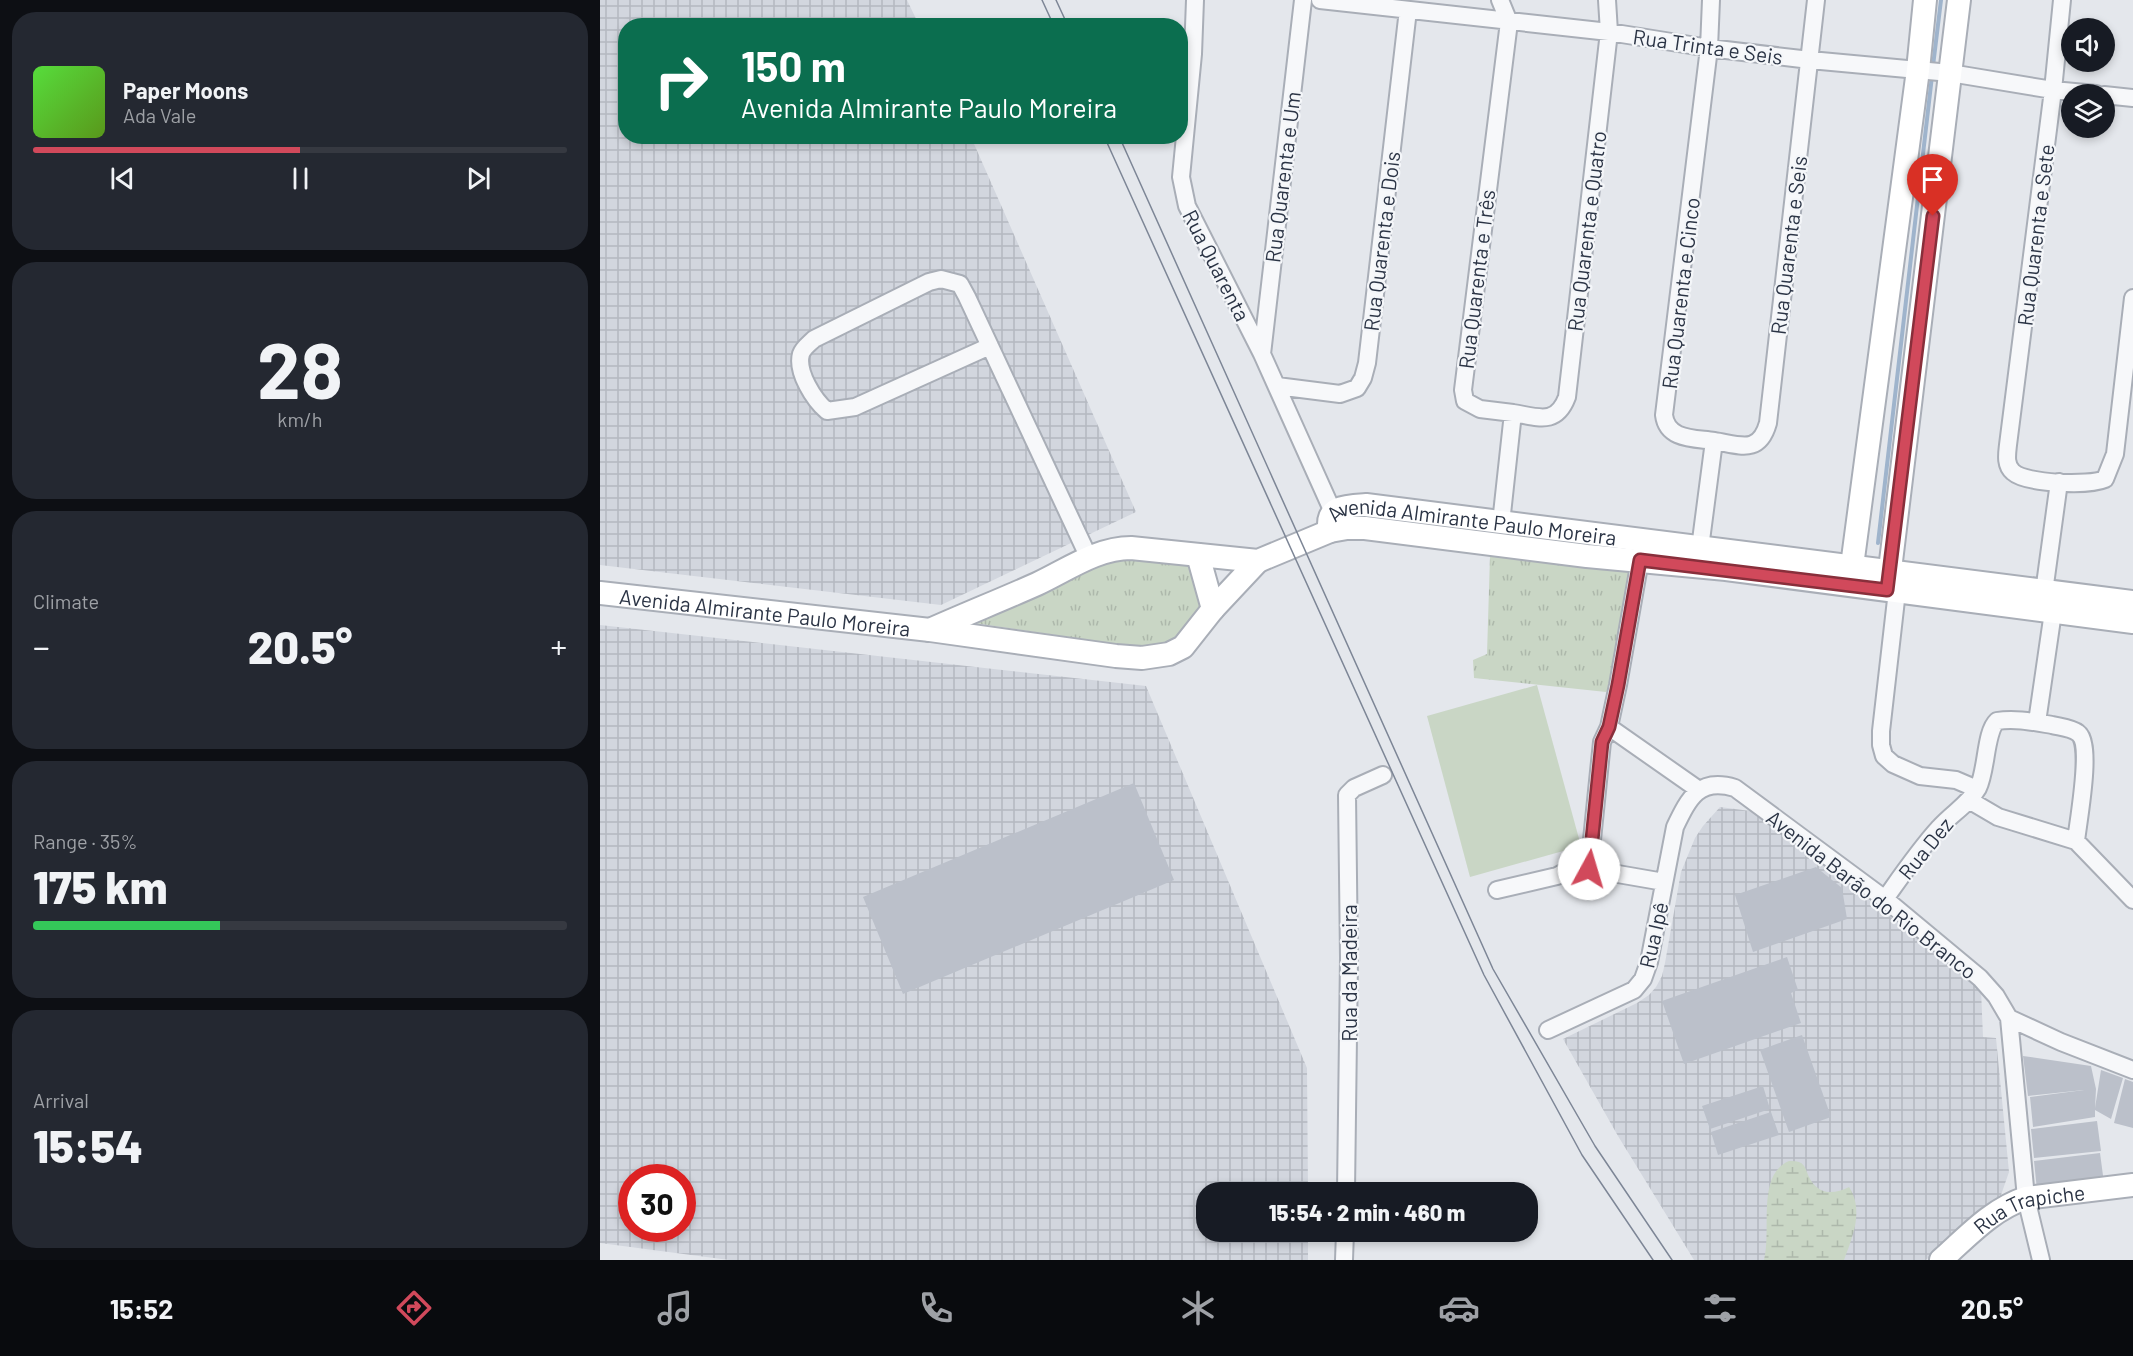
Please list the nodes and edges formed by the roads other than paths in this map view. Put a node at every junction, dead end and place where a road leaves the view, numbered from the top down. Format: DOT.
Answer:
graph roads {
  1 [pos="1195,0"];
  2 [pos="1303,0"];
  3 [pos="1320,0"];
  4 [pos="1500,0"];
  5 [pos="1607,0"];
  6 [pos="1711,0"];
  7 [pos="1816,0"];
  8 [pos="1925,0"];
  9 [pos="1959,0"];
  10 [pos="2062,0"];
  11 [pos="1399,7"];
  12 [pos="1509,22"];
  13 [pos="1609,32"];
  14 [pos="1709,48"];
  15 [pos="1810,60"];
  16 [pos="1933,72"];
  17 [pos="2053,90"];
  18 [pos="2061,91"];
  19 [pos="2115,96"];
  20 [pos="2133,98"];
  21 [pos="1188,105"];
  22 [pos="1184,144"];
  23 [pos="2133,298"];
  24 [pos="990,346"];
  25 [pos="1262,354"];
  26 [pos="1277,386"];
  27 [pos="1513,413"];
  28 [pos="1714,441"];
  29 [pos="2059,482"];
  30 [pos="1332,522"];
  31 [pos="1501,523"];
  32 [pos="1536,538"];
  33 [pos="1700,548"];
  34 [pos="1198,555"];
  35 [pos="1089,558"];
  36 [pos="1640,560"];
  37 [pos="1258,561"];
  38 [pos="1851,576"];
  39 [pos="1891,584"];
  40 [pos="600,593"];
  41 [pos="2048,602"];
  42 [pos="2133,602"];
  43 [pos="1214,609"];
  44 [pos="2133,622"];
  45 [pos="930,630"];
  46 [pos="2037,722"];
  47 [pos="1609,727"];
  48 [pos="1383,775"];
  49 [pos="1699,790"];
  50 [pos="1973,794"];
  51 [pos="2076,841"];
  52 [pos="1589,869"];
  53 [pos="1664,882"];
  54 [pos="1497,890"];
  55 [pos="1885,899"];
  56 [pos="2133,900"];
  57 [pos="2009,1018"];
  58 [pos="1548,1030"];
  59 [pos="2133,1070"];
  60 [pos="1346,1182"];
  61 [pos="2133,1185"];
  62 [pos="2026,1198"];
  63 [pos="1345,1242"];
  64 [pos="1344,1260"];
  65 [pos="1941,1260"];
  66 [pos="2041,1260"];
  1 -- 21 [label="street, Rua Quarenta"];
  2 -- 25 [label="street, Rua Quarenta e Um"];
  3 -- 11 [label="street, Rua Trinta e Seis"];
  4 -- 12 [label="street, Rua Quarenta e Três"];
  5 -- 13 [label="street, Rua Quarenta e Quatro"];
  6 -- 14 [label="street, Rua Quarenta e Cinco"];
  7 -- 15 [label="street, Rua Quarenta e Seis"];
  8 -- 16 [label="main road"];
  9 -- 16 [label="main road"];
  10 -- 17 [label="street, Rua Quarenta e Sete"];
  11 -- 12 [label="street, Rua Trinta e Seis"];
  11 -- 26 [label="street, Rua Quarenta e Dois"];
  12 -- 13 [label="street, Rua Trinta e Seis"];
  12 -- 27 [label="street, Rua Quarenta e Três"];
  13 -- 14 [label="street, Rua Trinta e Seis"];
  13 -- 27 [label="street, Rua Quarenta e Quatro"];
  14 -- 15 [label="street, Rua Trinta e Seis"];
  14 -- 28 [label="street, Rua Quarenta e Cinco"];
  15 -- 16 [label="street, Rua Trinta e Seis"];
  15 -- 28 [label="street, Rua Quarenta e Seis"];
  16 -- 17 [label="street, Rua Trinta e Seis"];
  16 -- 38 [label="main road"];
  16 -- 39 [label="main road"];
  17 -- 18 [label="street, Rua Trinta e Seis"];
  17 -- 29 [label="street, Rua Quarenta e Sete"];
  19 -- 20 [label="street"];
  22 -- 25 [label="street, Rua Quarenta"];
  23 -- 29 [label="street"];
  24 -- 24 [label="street"];
  24 -- 35 [label="street"];
  25 -- 26 [label="street, Rua Quarenta"];
  26 -- 30 [label="street, Rua Quarenta"];
  27 -- 31 [label="street"];
  28 -- 33 [label="street"];
  29 -- 41 [label="street"];
  30 -- 31 [label="main road, Avenida Almirante Paulo Moreira"];
  30 -- 32 [label="main road, Avenida Almirante Paulo Moreira"];
  30 -- 37 [label="main road, Avenida Almirante Paulo Moreira"];
  31 -- 32 [label="main road, Avenida Almirante Paulo Moreira"];
  32 -- 33 [label="main road, Avenida Almirante Paulo Moreira"];
  32 -- 36 [label="main road, Avenida Almirante Paulo Moreira"];
  33 -- 38 [label="main road, Avenida Almirante Paulo Moreira"];
  34 -- 35 [label="main road, Avenida Almirante Paulo Moreira"];
  34 -- 37 [label="main road, Avenida Almirante Paulo Moreira"];
  34 -- 43 [label="main road"];
  35 -- 45 [label="main road, Avenida Almirante Paulo Moreira"];
  36 -- 38 [label="main road, Avenida Almirante Paulo Moreira"];
  36 -- 47 [label="street"];
  37 -- 43 [label="main road, Avenida Almirante Paulo Moreira"];
  38 -- 39 [label="main road, Avenida Almirante Paulo Moreira"];
  39 -- 41 [label="main road, Avenida Almirante Paulo Moreira"];
  39 -- 50 [label="street"];
  40 -- 45 [label="main road, Avenida Almirante Paulo Moreira"];
  41 -- 42 [label="main road, Avenida Almirante Paulo Moreira"];
  41 -- 44 [label="main road, Avenida Almirante Paulo Moreira"];
  41 -- 46 [label="street"];
  43 -- 45 [label="main road, Avenida Almirante Paulo Moreira"];
  46 -- 50 [label="street"];
  46 -- 51 [label="street"];
  47 -- 49 [label="street"];
  47 -- 52 [label="street"];
  48 -- 60 [label="street, Rua da Madeira"];
  49 -- 53 [label="street, Rua Ipê"];
  49 -- 55 [label="street, Avenida Barão do Rio Branco"];
  50 -- 51 [label="street"];
  50 -- 55 [label="street, Rua Dez"];
  51 -- 56 [label="street"];
  52 -- 53 [label="street"];
  52 -- 54 [label="street"];
  53 -- 58 [label="street, Rua Ipê"];
  55 -- 57 [label="street, Avenida Barão do Rio Branco"];
  57 -- 59 [label="street"];
  57 -- 62 [label="street"];
  61 -- 62 [label="main road, Rua Trapiche"];
  62 -- 65 [label="main road, Rua Trapiche"];
  62 -- 66 [label="street"];
  63 -- 64 [label="street"];
}
